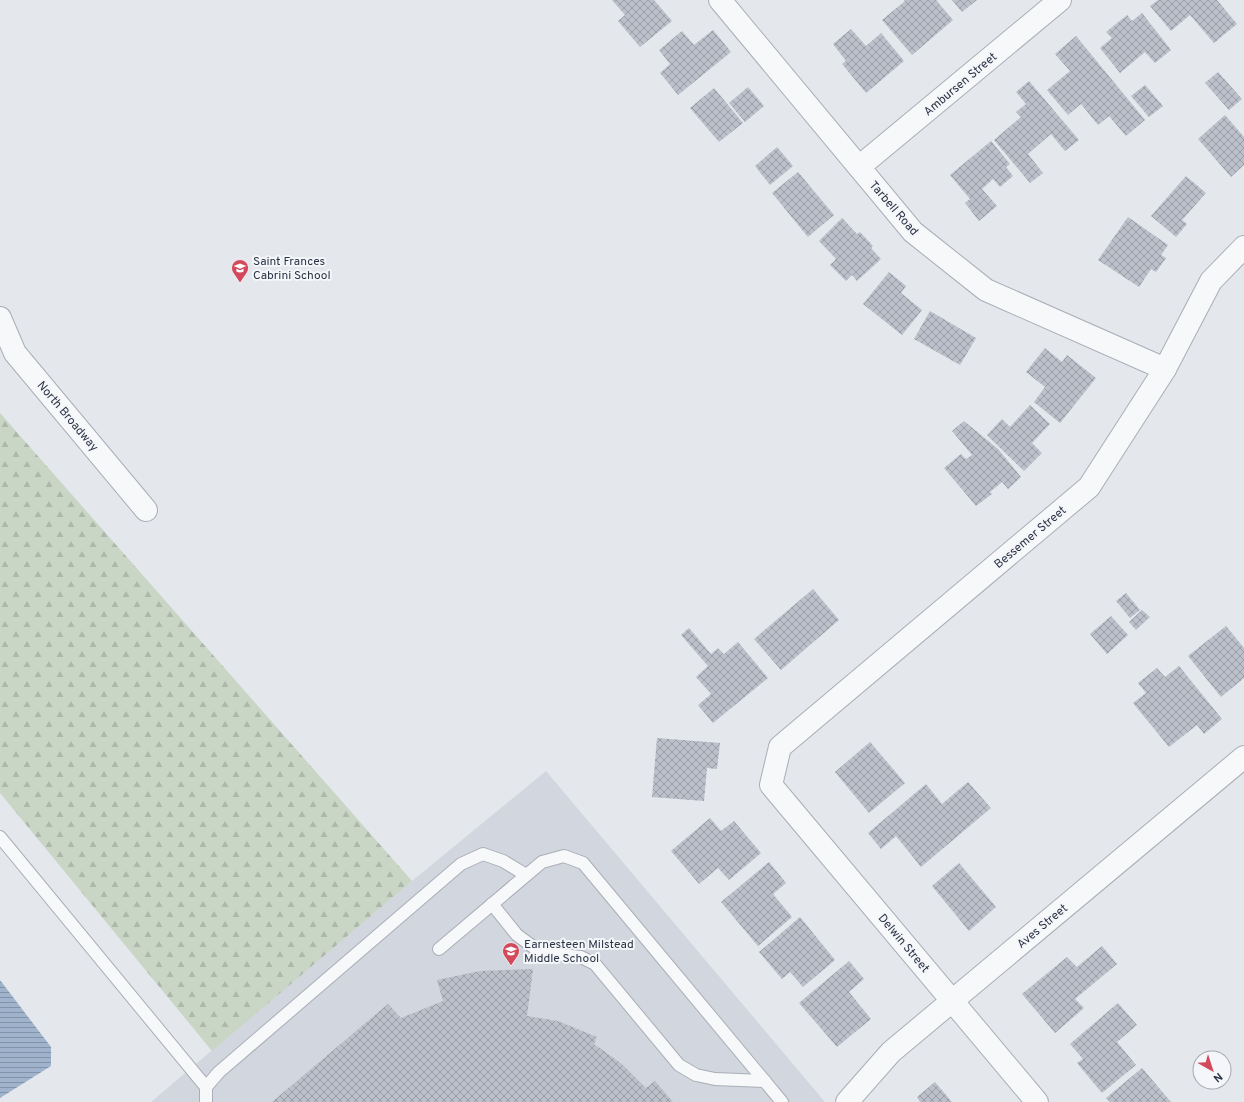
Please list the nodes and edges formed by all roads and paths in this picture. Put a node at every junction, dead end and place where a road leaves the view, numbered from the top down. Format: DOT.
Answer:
graph roads {
  1 [pos="720,0"];
  2 [pos="1060,0"];
  3 [pos="860,167"];
  4 [pos="1244,246"];
  5 [pos="0,318"];
  6 [pos="1165,369"];
  7 [pos="146,510"];
  8 [pos="1244,757"];
  9 [pos="771,785"];
  10 [pos="0,837"];
  11 [pos="526,875"];
  12 [pos="492,904"];
  13 [pos="438,949"];
  14 [pos="952,1001"];
  15 [pos="765,1081"];
  16 [pos="206,1087"];
  17 [pos="206,1102"];
  18 [pos="782,1102"];
  19 [pos="847,1102"];
  20 [pos="1037,1102"];
  1 -- 3 [label="street, Tarbell Road"];
  2 -- 3 [label="street, Ambursen Street"];
  3 -- 6 [label="street, Tarbell Road"];
  4 -- 6 [label="street, Bessemer Street"];
  5 -- 7 [label="street, North Broadway"];
  6 -- 9 [label="street, Bessemer Street"];
  8 -- 14 [label="street, Aves Street"];
  9 -- 14 [label="street, Delwin Street"];
  10 -- 16 [label="lane"];
  11 -- 12 [label="lane"];
  11 -- 15 [label="lane"];
  11 -- 16 [label="lane"];
  12 -- 13 [label="lane"];
  12 -- 15 [label="lane"];
  14 -- 19 [label="street, Aves Street"];
  14 -- 20 [label="street, Delwin Street"];
  15 -- 18 [label="lane"];
  16 -- 17 [label="lane"];
}
